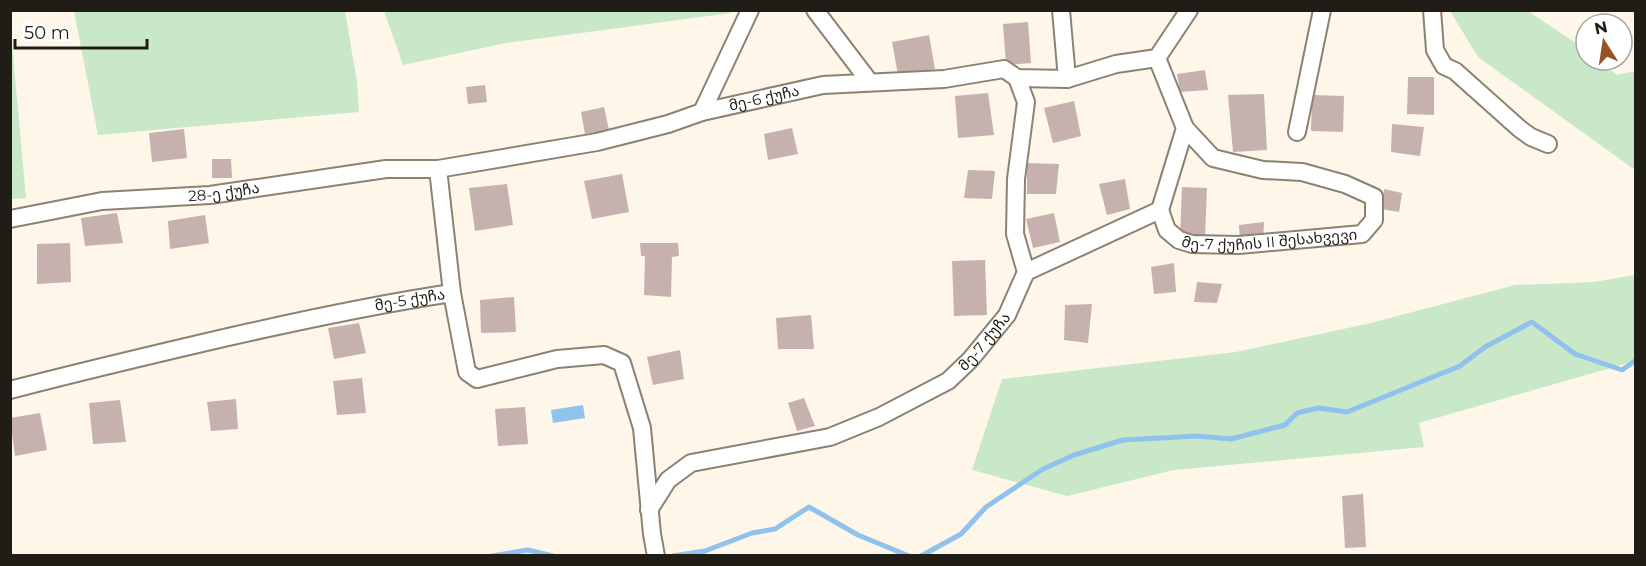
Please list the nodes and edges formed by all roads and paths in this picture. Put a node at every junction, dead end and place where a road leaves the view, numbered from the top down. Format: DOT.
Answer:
graph roads {
  1 [pos="750,10"];
  2 [pos="815,10"];
  3 [pos="1061,10"];
  4 [pos="1189,10"];
  5 [pos="1322,10"];
  6 [pos="1432,10"];
  7 [pos="1157,58"];
  8 [pos="1017,78"];
  9 [pos="1067,79"];
  10 [pos="869,81"];
  11 [pos="702,112"];
  12 [pos="1185,128"];
  13 [pos="1298,132"];
  14 [pos="1548,144"];
  15 [pos="438,169"];
  16 [pos="1160,210"];
  17 [pos="10,219"];
  18 [pos="1026,272"];
  19 [pos="452,293"];
  20 [pos="10,390"];
  21 [pos="649,510"];
  22 [pos="656,555"];
  1 -- 11 [label="street"];
  2 -- 10 [label="street"];
  3 -- 9 [label="street"];
  4 -- 7 [label="street"];
  5 -- 13 [label="street"];
  6 -- 14 [label="street"];
  7 -- 9 [label="street, მე-6 ქუჩა"];
  7 -- 12 [label="street"];
  8 -- 9 [label="street, მე-6 ქუჩა"];
  8 -- 10 [label="street, მე-6 ქუჩა"];
  8 -- 18 [label="street"];
  10 -- 11 [label="street, მე-6 ქუჩა"];
  11 -- 15 [label="street, მე-6 ქუჩა"];
  12 -- 16 [label="street"];
  12 -- 16 [label="street, მე-7 ქუჩის II შესახვევი"];
  15 -- 17 [label="street, 28-ე ქუჩა"];
  15 -- 19 [label="street"];
  16 -- 18 [label="street"];
  18 -- 21 [label="street, მე-7 ქუჩა"];
  19 -- 20 [label="street, მე-5 ქუჩა"];
  19 -- 21 [label="street, მე-5 ქუჩა"];
  21 -- 22 [label="street, მე-5 ქუჩა"];
}
